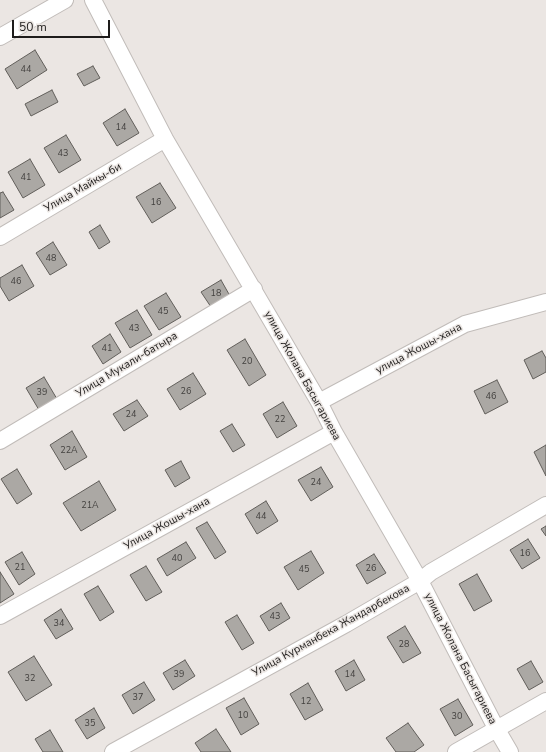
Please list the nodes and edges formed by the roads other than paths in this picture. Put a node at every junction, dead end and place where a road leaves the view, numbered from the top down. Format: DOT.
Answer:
graph roads {
  1 [pos="65,0"];
  2 [pos="93,0"];
  3 [pos="0,37"];
  4 [pos="166,139"];
  5 [pos="0,236"];
  6 [pos="254,289"];
  7 [pos="546,302"];
  8 [pos="319,402"];
  9 [pos="334,432"];
  10 [pos="0,441"];
  11 [pos="546,505"];
  12 [pos="420,581"];
  13 [pos="0,616"];
  14 [pos="546,701"];
  15 [pos="496,728"];
  16 [pos="113,752"];
  17 [pos="456,752"];
  18 [pos="510,752"];
  1 -- 3 [label="street"];
  2 -- 4 [label="street, улица Жолана Басыгариева"];
  4 -- 5 [label="street, Улица Майкы-би"];
  4 -- 6 [label="street, улица Жолана Басыгариева"];
  6 -- 8 [label="street, улица Жолана Басыгариева"];
  6 -- 10 [label="street, Улица Мукали-батыра"];
  7 -- 8 [label="street, улица Жошы-хана"];
  8 -- 9 [label="street, улица Жолана Басыгариева"];
  9 -- 12 [label="street, улица Жолана Басыгариева"];
  9 -- 13 [label="street, Улица Жошы-хана"];
  11 -- 12 [label="street, Улица Курманбека Жандарбекова"];
  12 -- 15 [label="street, улица Жолана Басыгариева"];
  12 -- 16 [label="street, Улица Курманбека Жандарбекова"];
  14 -- 15 [label="street"];
  15 -- 17 [label="street"];
  15 -- 18 [label="street, улица Жолана Басыгариева"];
}
